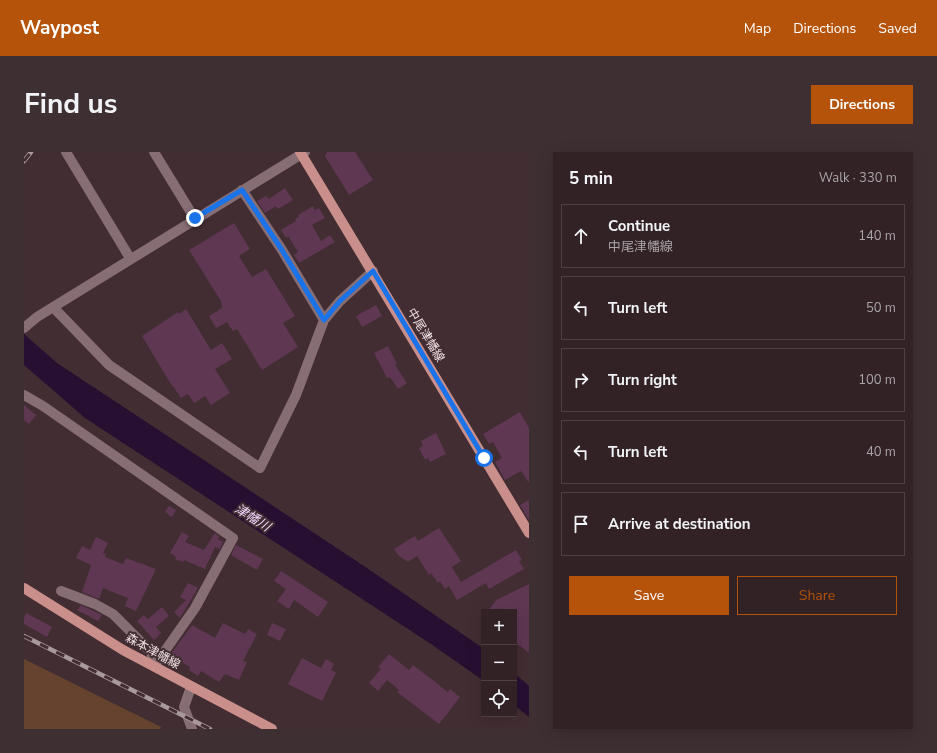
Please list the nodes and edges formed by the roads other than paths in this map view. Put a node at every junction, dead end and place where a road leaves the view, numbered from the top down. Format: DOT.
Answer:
graph roads {
  1 [pos="66,152"];
  2 [pos="154,152"];
  3 [pos="302,153"];
  4 [pos="242,190"];
  5 [pos="195,218"];
  6 [pos="130,258"];
  7 [pos="373,271"];
  8 [pos="53,307"];
  9 [pos="324,320"];
  10 [pos="24,328"];
  11 [pos="24,395"];
  12 [pos="529,533"];
  13 [pos="24,588"];
  14 [pos="61,591"];
  15 [pos="155,665"];
  16 [pos="191,687"];
  17 [pos="192,729"];
  18 [pos="272,729"];
  1 -- 6 [label="street"];
  2 -- 5 [label="street"];
  3 -- 4 [label="street"];
  3 -- 7 [label="main road, 中尾津幡線"];
  4 -- 5 [label="street"];
  4 -- 9 [label="street"];
  5 -- 6 [label="street"];
  6 -- 8 [label="street"];
  7 -- 9 [label="street"];
  7 -- 12 [label="main road, 中尾津幡線"];
  8 -- 9 [label="street"];
  8 -- 10 [label="street"];
  11 -- 15 [label="street"];
  13 -- 15 [label="main road, 森本津幡線"];
  14 -- 15 [label="street"];
  15 -- 16 [label="main road, 森本津幡線"];
  16 -- 17 [label="street"];
  16 -- 18 [label="main road, 森本津幡線"];
}
